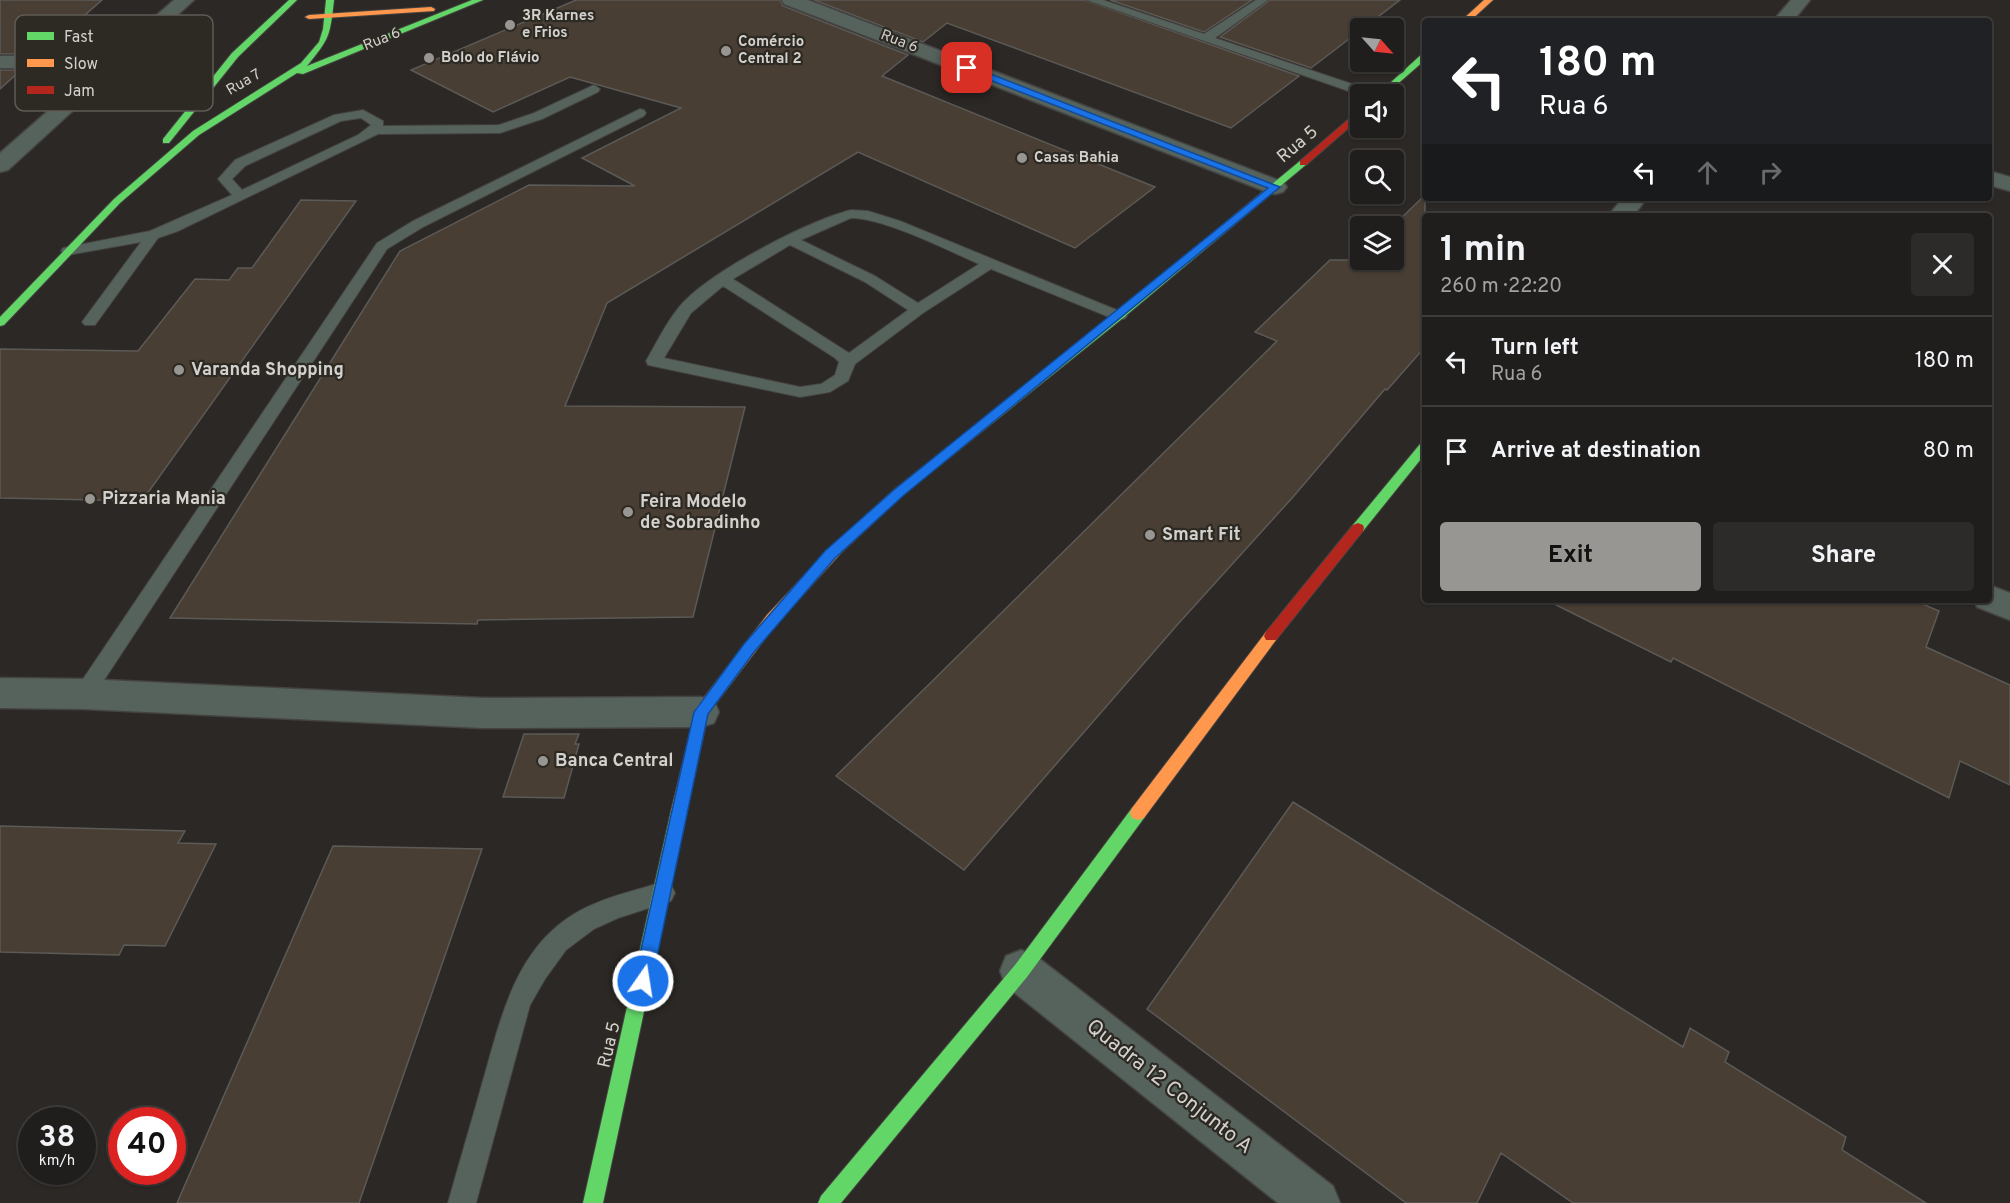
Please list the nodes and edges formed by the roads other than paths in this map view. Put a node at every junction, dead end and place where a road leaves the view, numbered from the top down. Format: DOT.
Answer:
graph roads {
  1 [pos="185,0"];
  2 [pos="293,0"];
  3 [pos="791,0"];
  4 [pos="1092,0"];
  5 [pos="1263,0"];
  6 [pos="1489,0"];
  7 [pos="1801,0"];
  8 [pos="475,2"];
  9 [pos="330,7"];
  10 [pos="168,15"];
  11 [pos="1468,18"];
  12 [pos="1786,18"];
  13 [pos="250,39"];
  14 [pos="1205,39"];
  15 [pos="235,55"];
  16 [pos="1422,60"];
  17 [pos="0,63"];
  18 [pos="15,63"];
  19 [pos="248,66"];
  20 [pos="270,72"];
  21 [pos="291,73"];
  22 [pos="213,82"];
  23 [pos="1394,84"];
  24 [pos="1350,88"];
  25 [pos="594,89"];
  26 [pos="60,111"];
  27 [pos="190,111"];
  28 [pos="640,113"];
  29 [pos="1350,123"];
  30 [pos="375,130"];
  31 [pos="0,165"];
  32 [pos="1992,179"];
  33 [pos="2010,184"];
  34 [pos="1275,187"];
  35 [pos="240,196"];
  36 [pos="117,201"];
  37 [pos="1632,201"];
  38 [pos="1622,213"];
  39 [pos="153,235"];
  40 [pos="790,240"];
  41 [pos="68,251"];
  42 [pos="990,263"];
  43 [pos="722,279"];
  44 [pos="918,310"];
  45 [pos="1119,316"];
  46 [pos="90,322"];
  47 [pos="0,323"];
  48 [pos="847,362"];
  49 [pos="1422,450"];
  50 [pos="1992,599"];
  51 [pos="2010,607"];
  52 [pos="0,693"];
  53 [pos="84,694"];
  54 [pos="702,712"];
  55 [pos="663,892"];
  56 [pos="1021,971"];
  57 [pos="462,1203"];
  58 [pos="593,1203"];
  59 [pos="828,1203"];
  60 [pos="1316,1203"];
  1 -- 10 [label="street"];
  2 -- 13 [label="street, Rua 7"];
  3 -- 34 [label="street, Rua 6"];
  4 -- 14 [label="lane"];
  5 -- 14 [label="lane"];
  6 -- 11 [label="street"];
  7 -- 12 [label="street"];
  8 -- 9 [label="street, Rua 6"];
  8 -- 21 [label="street, Rua 6"];
  9 -- 13 [label="street, Rua 6"];
  9 -- 21 [label="street, Rua 7"];
  13 -- 15 [label="street, Rua 7"];
  14 -- 24 [label="lane"];
  15 -- 19 [label="street"];
  15 -- 22 [label="street, Rua 7"];
  16 -- 23 [label="street"];
  17 -- 18 [label="street"];
  20 -- 21 [label="street"];
  21 -- 36 [label="street, Rua 7"];
  25 -- 30 [label="lane"];
  26 -- 31 [label="street"];
  27 -- 36 [label="street, Rua 7"];
  28 -- 53 [label="lane"];
  29 -- 34 [label="street, Rua 5"];
  30 -- 35 [label="lane"];
  30 -- 35 [label="lane"];
  32 -- 33 [label="street"];
  34 -- 45 [label="street, Rua 5"];
  35 -- 39 [label="lane"];
  36 -- 41 [label="street, Rua 7"];
  37 -- 38 [label="street"];
  39 -- 41 [label="lane"];
  39 -- 46 [label="lane"];
  40 -- 42 [label="lane"];
  40 -- 43 [label="lane"];
  40 -- 44 [label="lane"];
  41 -- 47 [label="street, Rua 7"];
  42 -- 44 [label="lane"];
  42 -- 45 [label="lane"];
  43 -- 48 [label="lane"];
  43 -- 48 [label="lane"];
  44 -- 48 [label="lane"];
  45 -- 54 [label="street, Rua 5"];
  49 -- 56 [label="street"];
  50 -- 51 [label="street"];
  52 -- 53 [label="street"];
  53 -- 54 [label="street"];
  54 -- 55 [label="street, Rua 5"];
  55 -- 57 [label="lane"];
  55 -- 58 [label="street, Rua 5"];
  56 -- 59 [label="street"];
  56 -- 60 [label="street, Quadra 12 Conjunto A"];
}
